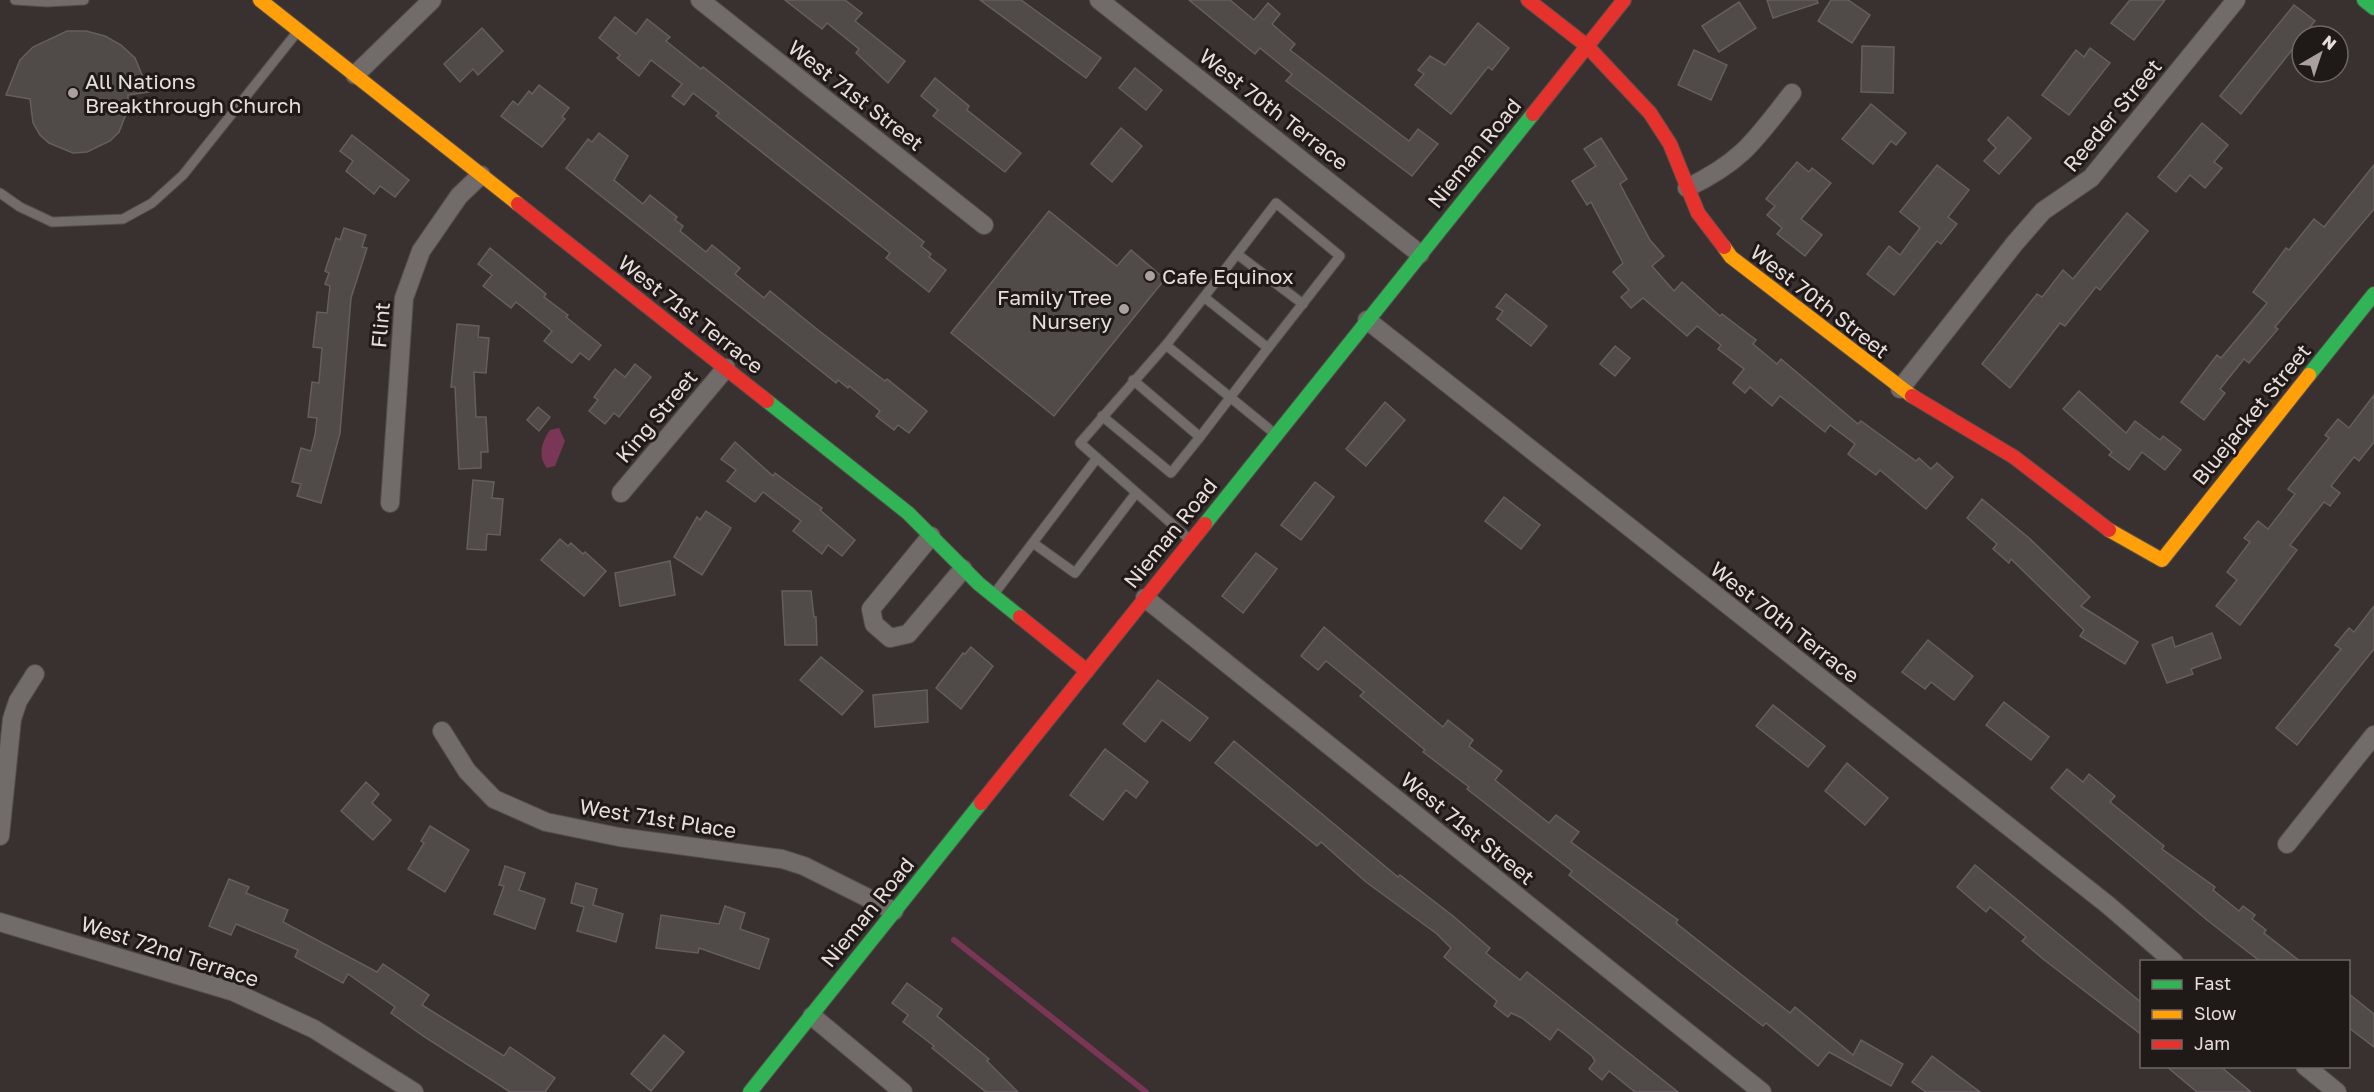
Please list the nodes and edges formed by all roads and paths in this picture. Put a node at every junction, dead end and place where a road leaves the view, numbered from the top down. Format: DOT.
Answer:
graph roads {
  1 [pos="15,0"];
  2 [pos="84,0"];
  3 [pos="260,0"];
  4 [pos="432,0"];
  5 [pos="700,0"];
  6 [pos="1099,0"];
  7 [pos="1528,0"];
  8 [pos="1624,0"];
  9 [pos="2236,0"];
  10 [pos="2364,0"];
  11 [pos="2374,8"];
  12 [pos="298,30"];
  13 [pos="1587,46"];
  14 [pos="355,75"];
  15 [pos="1792,93"];
  16 [pos="481,175"];
  17 [pos="1687,189"];
  18 [pos="0,193"];
  19 [pos="984,225"];
  20 [pos="1237,254"];
  21 [pos="1420,254"];
  22 [pos="2374,294"];
  23 [pos="1204,297"];
  24 [pos="1303,304"];
  25 [pos="1367,320"];
  26 [pos="1166,345"];
  27 [pos="1268,348"];
  28 [pos="726,368"];
  29 [pos="1133,380"];
  30 [pos="1900,389"];
  31 [pos="1230,398"];
  32 [pos="1102,416"];
  33 [pos="1276,434"];
  34 [pos="1200,437"];
  35 [pos="1097,458"];
  36 [pos="621,493"];
  37 [pos="1136,493"];
  38 [pos="390,502"];
  39 [pos="931,536"];
  40 [pos="1191,541"];
  41 [pos="1033,543"];
  42 [pos="2162,560"];
  43 [pos="963,569"];
  44 [pos="993,596"];
  45 [pos="1145,598"];
  46 [pos="1087,671"];
  47 [pos="35,674"];
  48 [pos="442,731"];
  49 [pos="2374,735"];
  50 [pos="0,836"];
  51 [pos="2287,844"];
  52 [pos="894,911"];
  53 [pos="0,922"];
  54 [pos="2172,960"];
  55 [pos="812,1016"];
  56 [pos="2307,1068"];
  57 [pos="414,1092"];
  58 [pos="750,1092"];
  59 [pos="903,1092"];
  60 [pos="1762,1092"];
  61 [pos="2337,1092"];
  1 -- 2 [label="lane"];
  3 -- 12 [label="street, West 71st Terrace"];
  4 -- 14 [label="street"];
  5 -- 19 [label="street, West 71st Street"];
  6 -- 21 [label="street, West 70th Terrace"];
  7 -- 13 [label="street, West 70th Street"];
  8 -- 13 [label="street, Nieman Road"];
  9 -- 30 [label="street, Reeder Street"];
  10 -- 11 [label="street"];
  12 -- 14 [label="street, West 71st Terrace"];
  12 -- 18 [label="lane"];
  13 -- 17 [label="street, West 70th Street"];
  13 -- 21 [label="street, Nieman Road"];
  14 -- 16 [label="street, West 71st Terrace"];
  15 -- 17 [label="street"];
  16 -- 28 [label="street, West 71st Terrace"];
  16 -- 38 [label="street, Flint"];
  17 -- 30 [label="street, West 70th Street"];
  20 -- 23 [label="lane"];
  20 -- 24 [label="lane"];
  20 -- 24 [label="lane"];
  21 -- 25 [label="street, Nieman Road"];
  22 -- 42 [label="street, Bluejacket Street"];
  23 -- 26 [label="lane"];
  23 -- 27 [label="lane"];
  24 -- 27 [label="lane"];
  25 -- 33 [label="street, Nieman Road"];
  25 -- 54 [label="street, West 70th Terrace"];
  26 -- 29 [label="lane"];
  26 -- 31 [label="lane"];
  27 -- 31 [label="lane"];
  28 -- 36 [label="street, King Street"];
  28 -- 39 [label="street, West 71st Terrace"];
  29 -- 32 [label="lane"];
  29 -- 34 [label="lane"];
  30 -- 42 [label="street, West 70th Street"];
  31 -- 33 [label="lane"];
  31 -- 34 [label="lane"];
  32 -- 34 [label="lane"];
  32 -- 35 [label="lane"];
  33 -- 40 [label="street, Nieman Road"];
  35 -- 37 [label="lane"];
  35 -- 41 [label="lane"];
  37 -- 40 [label="lane"];
  37 -- 41 [label="lane"];
  39 -- 43 [label="street, West 71st Terrace"];
  39 -- 43 [label="street"];
  40 -- 45 [label="street, Nieman Road"];
  41 -- 44 [label="lane"];
  43 -- 44 [label="street, West 71st Terrace"];
  44 -- 46 [label="street, West 71st Terrace"];
  45 -- 46 [label="street, Nieman Road"];
  45 -- 60 [label="street, West 71st Street"];
  46 -- 52 [label="street, Nieman Road"];
  47 -- 50 [label="street"];
  48 -- 52 [label="street, West 71st Place"];
  49 -- 51 [label="street"];
  52 -- 55 [label="street, Nieman Road"];
  53 -- 57 [label="street, West 72nd Terrace"];
  55 -- 58 [label="street, Nieman Road"];
  55 -- 59 [label="street"];
  56 -- 61 [label="street"];
}
